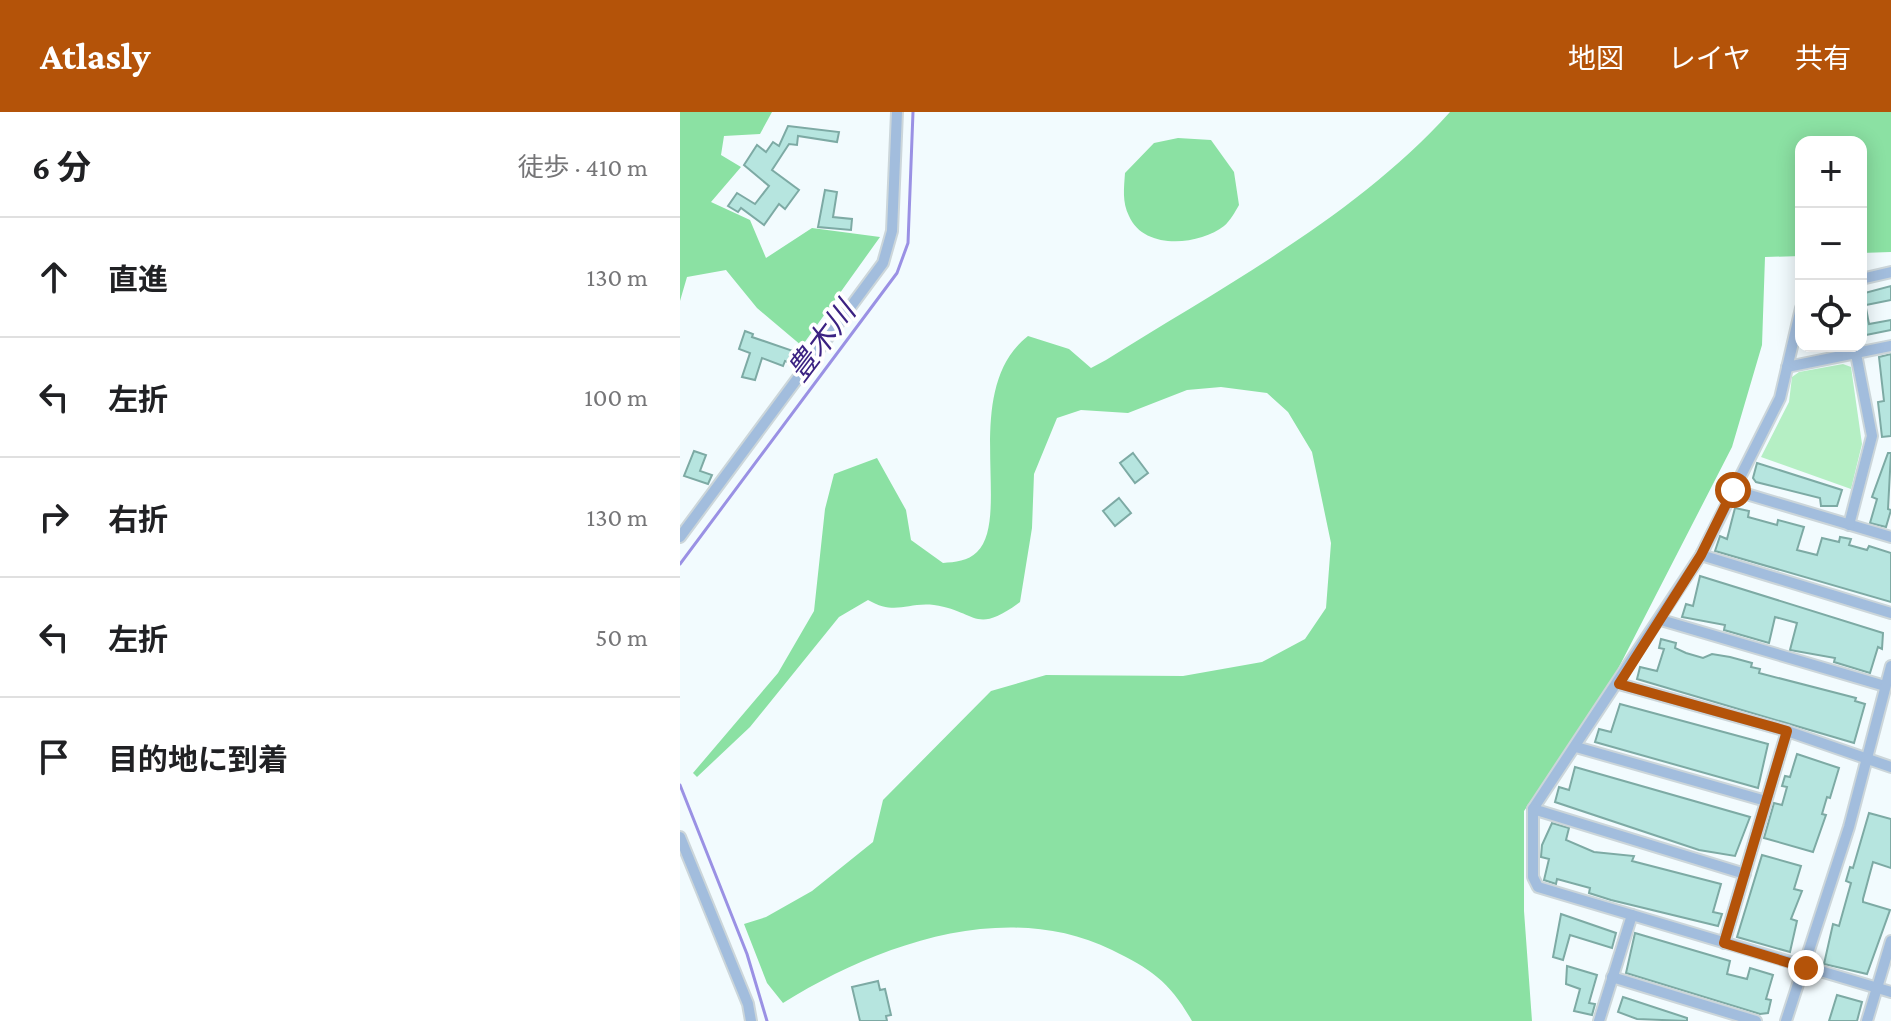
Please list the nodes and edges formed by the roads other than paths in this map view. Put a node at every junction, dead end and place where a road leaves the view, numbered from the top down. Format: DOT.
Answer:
graph roads {
  1 [pos="897,112"];
  2 [pos="1891,272"];
  3 [pos="1867,278"];
  4 [pos="1795,333"];
  5 [pos="1891,346"];
  6 [pos="1856,354"];
  7 [pos="1787,367"];
  8 [pos="1733,490"];
  9 [pos="1849,525"];
  10 [pos="680,537"];
  11 [pos="1891,537"];
  12 [pos="1701,555"];
  13 [pos="1891,613"];
  14 [pos="1661,620"];
  15 [pos="1891,666"];
  16 [pos="1619,684"];
  17 [pos="1885,686"];
  18 [pos="1787,731"];
  19 [pos="1576,747"];
  20 [pos="1865,759"];
  21 [pos="1891,767"];
  22 [pos="1766,801"];
  23 [pos="1533,809"];
  24 [pos="680,837"];
  25 [pos="1745,874"];
  26 [pos="1632,915"];
  27 [pos="1891,941"];
  28 [pos="1724,943"];
  29 [pos="1806,968"];
  30 [pos="1612,977"];
  31 [pos="1877,988"];
  32 [pos="1891,992"];
  33 [pos="751,1021"];
  34 [pos="1599,1021"];
  35 [pos="1756,1021"];
  36 [pos="1786,1021"];
  37 [pos="1867,1021"];
  1 -- 10 [label="street"];
  2 -- 3 [label="street"];
  4 -- 7 [label="street"];
  5 -- 6 [label="street"];
  6 -- 7 [label="street"];
  6 -- 9 [label="street"];
  7 -- 8 [label="street"];
  8 -- 9 [label="street"];
  8 -- 12 [label="street"];
  9 -- 11 [label="street"];
  12 -- 13 [label="street"];
  12 -- 14 [label="street"];
  14 -- 16 [label="street"];
  14 -- 17 [label="street"];
  15 -- 17 [label="street"];
  16 -- 18 [label="street"];
  16 -- 19 [label="street"];
  17 -- 20 [label="street"];
  18 -- 20 [label="street"];
  18 -- 22 [label="street"];
  19 -- 22 [label="street"];
  19 -- 23 [label="street"];
  20 -- 21 [label="street"];
  20 -- 29 [label="street"];
  22 -- 25 [label="street"];
  23 -- 25 [label="street"];
  23 -- 26 [label="street"];
  24 -- 33 [label="street"];
  25 -- 28 [label="street"];
  26 -- 28 [label="street"];
  26 -- 30 [label="street"];
  27 -- 31 [label="street"];
  28 -- 29 [label="street"];
  29 -- 31 [label="street"];
  29 -- 36 [label="street"];
  30 -- 34 [label="street"];
  30 -- 35 [label="street"];
  31 -- 32 [label="street"];
  31 -- 37 [label="street"];
}
